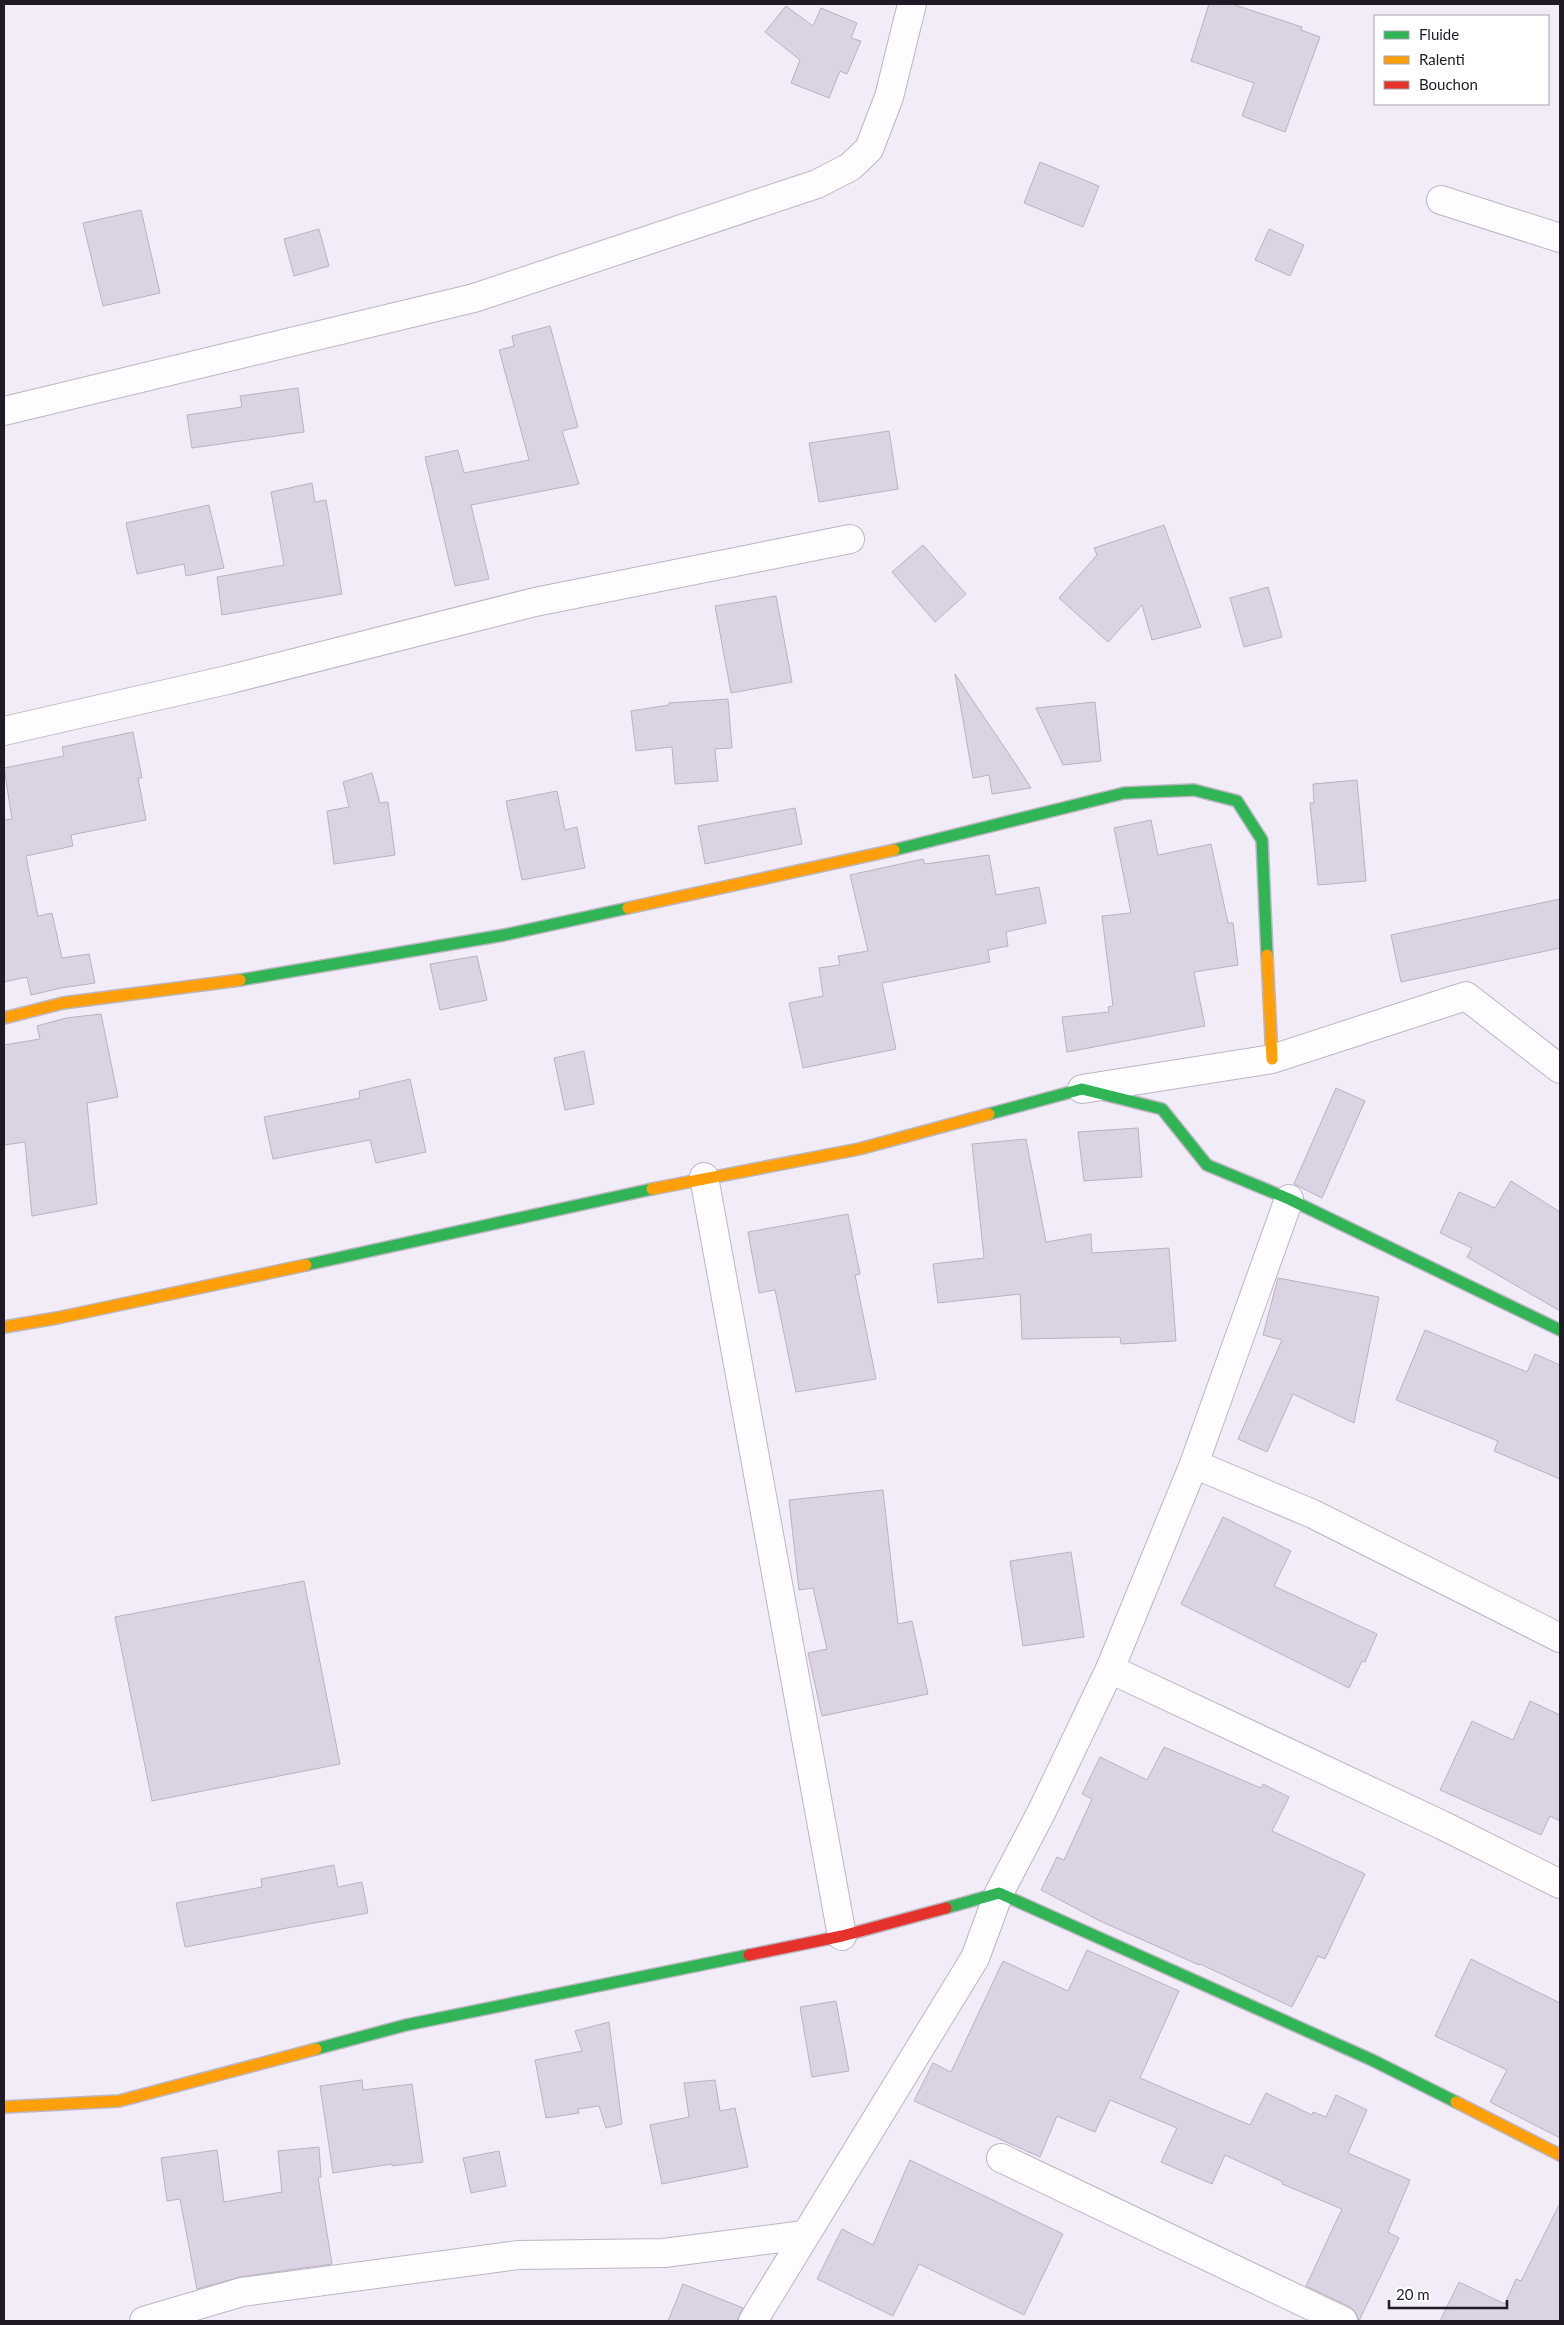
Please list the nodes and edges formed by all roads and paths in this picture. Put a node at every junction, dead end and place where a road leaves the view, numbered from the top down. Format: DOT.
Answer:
graph roads {
  1 [pos="912,4"];
  2 [pos="1441,200"];
  3 [pos="1560,238"];
  4 [pos="4,411"];
  5 [pos="850,539"];
  6 [pos="4,732"];
  7 [pos="4,1018"];
  8 [pos="1272,1059"];
  9 [pos="1560,1069"];
  10 [pos="1082,1089"];
  11 [pos="704,1177"];
  12 [pos="1289,1199"];
  13 [pos="4,1327"];
  14 [pos="1560,1330"];
  15 [pos="1194,1464"];
  16 [pos="1560,1638"];
  17 [pos="1110,1669"];
  18 [pos="1560,1884"];
  19 [pos="999,1892"];
  20 [pos="842,1936"];
  21 [pos="4,2107"];
  22 [pos="1560,2155"];
  23 [pos="1001,2158"];
  24 [pos="804,2235"];
  25 [pos="755,2320"];
  26 [pos="144,2321"];
  27 [pos="1343,2321"];
  1 -- 4 [label="street"];
  2 -- 3 [label="street"];
  5 -- 6 [label="street"];
  7 -- 8 [label="street"];
  8 -- 9 [label="street"];
  8 -- 10 [label="street"];
  10 -- 11 [label="street"];
  10 -- 12 [label="street"];
  11 -- 13 [label="street"];
  11 -- 20 [label="street"];
  12 -- 14 [label="street"];
  12 -- 15 [label="street"];
  15 -- 16 [label="street"];
  15 -- 17 [label="street"];
  17 -- 18 [label="street"];
  17 -- 19 [label="street"];
  19 -- 20 [label="street"];
  19 -- 22 [label="street"];
  19 -- 24 [label="street"];
  20 -- 21 [label="street"];
  23 -- 27 [label="street"];
  24 -- 25 [label="street"];
  24 -- 26 [label="street"];
}
